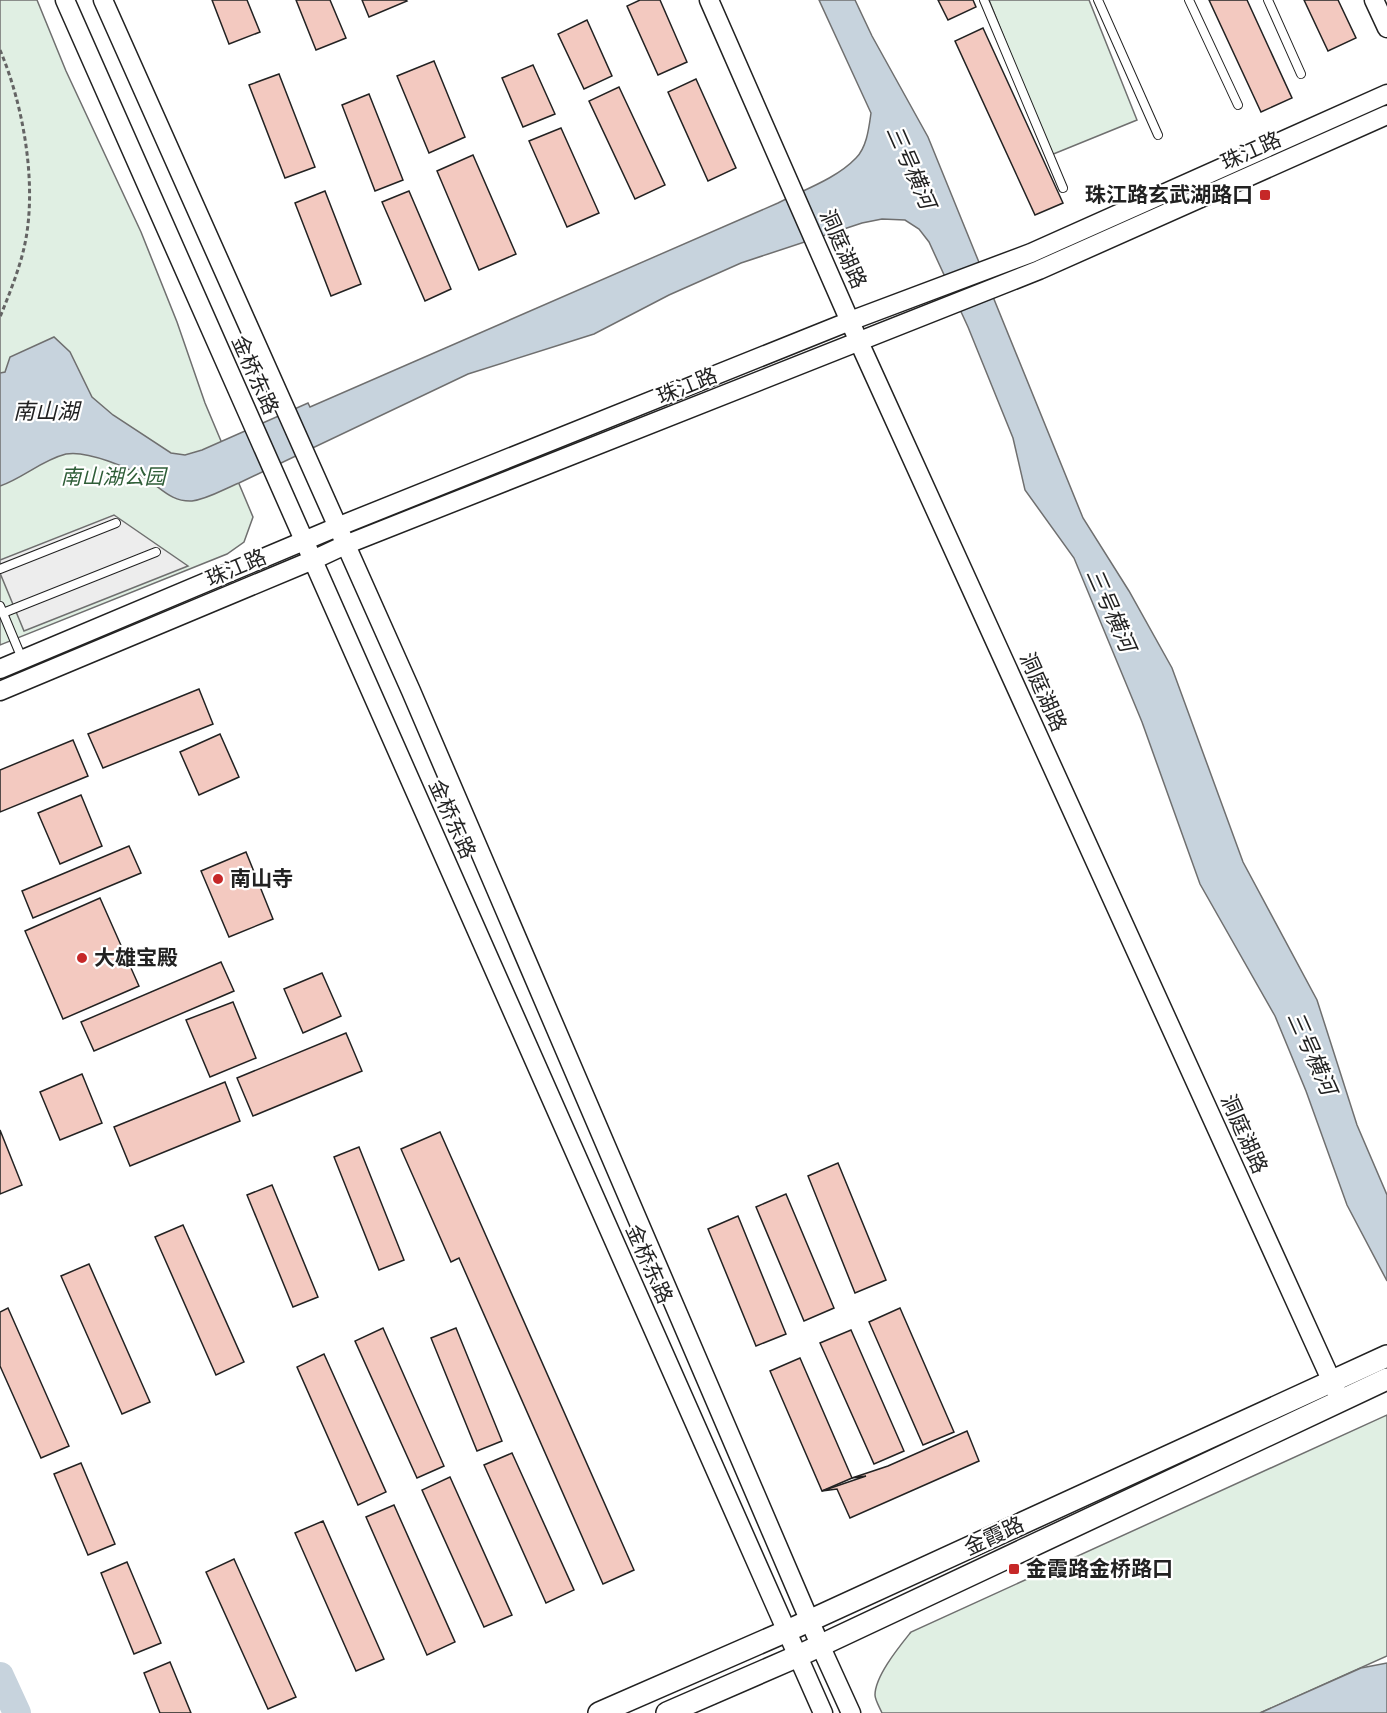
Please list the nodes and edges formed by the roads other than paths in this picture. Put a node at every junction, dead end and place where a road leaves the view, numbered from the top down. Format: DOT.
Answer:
graph roads {
  1 [pos="65,0"];
  2 [pos="102,0"];
  3 [pos="709,0"];
  4 [pos="984,0"];
  5 [pos="1098,0"];
  6 [pos="1189,0"];
  7 [pos="1268,0"];
  8 [pos="1374,0"];
  9 [pos="1387,28"];
  10 [pos="1301,74"];
  11 [pos="1387,94"];
  12 [pos="1238,105"];
  13 [pos="1387,115"];
  14 [pos="1158,135"];
  15 [pos="1063,188"];
  16 [pos="1003,274"];
  17 [pos="850,321"];
  18 [pos="859,342"];
  19 [pos="116,523"];
  20 [pos="337,527"];
  21 [pos="305,542"];
  22 [pos="345,545"];
  23 [pos="156,552"];
  24 [pos="313,560"];
  25 [pos="0,569"];
  26 [pos="2,609"];
  27 [pos="0,669"];
  28 [pos="30,679"];
  29 [pos="0,692"];
  30 [pos="1387,1356"];
  31 [pos="1331,1380"];
  32 [pos="1387,1380"];
  33 [pos="1340,1400"];
  34 [pos="810,1620"];
  35 [pos="787,1631"];
  36 [pos="820,1646"];
  37 [pos="798,1656"];
  38 [pos="599,1713"];
  39 [pos="667,1713"];
  40 [pos="823,1713"];
  41 [pos="851,1713"];
  1 -- 21 [label="street, 金桥东路"];
  2 -- 20 [label="street, 金桥东路"];
  3 -- 17 [label="street, 洞庭湖路"];
  4 -- 15 [label="lane"];
  5 -- 14 [label="lane"];
  6 -- 12 [label="lane"];
  7 -- 10 [label="lane"];
  8 -- 9 [label="street"];
  11 -- 16 [label="street, 珠江路"];
  13 -- 16 [label="street, 珠江路"];
  16 -- 17 [label="street, 珠江路"];
  16 -- 18 [label="street, 珠江路"];
  17 -- 18 [label="street, 洞庭湖路"];
  17 -- 20 [label="street, 珠江路"];
  18 -- 22 [label="street, 珠江路"];
  18 -- 31 [label="street, 洞庭湖路"];
  19 -- 25 [label="lane"];
  20 -- 21 [label="street, 珠江路"];
  20 -- 22 [label="street, 金桥东路"];
  21 -- 24 [label="street, 金桥东路"];
  21 -- 27 [label="street, 珠江路"];
  22 -- 24 [label="street, 珠江路"];
  22 -- 34 [label="street, 金桥东路"];
  23 -- 26 [label="lane"];
  24 -- 28 [label="street, 珠江路"];
  24 -- 35 [label="street, 金桥东路"];
  26 -- 28 [label="lane"];
  28 -- 29 [label="street, 珠江路"];
  30 -- 31 [label="main road, 金霞路"];
  31 -- 33 [label="street, 洞庭湖路"];
  31 -- 34 [label="main road, 金霞路"];
  32 -- 33 [label="main road, 金霞路"];
  33 -- 36 [label="main road, 金霞路"];
  34 -- 35 [label="main road, 金霞路"];
  34 -- 36 [label="street, 金桥东路"];
  35 -- 37 [label="street, 金桥东路"];
  35 -- 38 [label="main road, 金霞路"];
  36 -- 37 [label="main road, 金霞路"];
  36 -- 41 [label="street, 金桥东路"];
  37 -- 39 [label="main road, 金霞路"];
  37 -- 40 [label="street, 金桥东路"];
}
